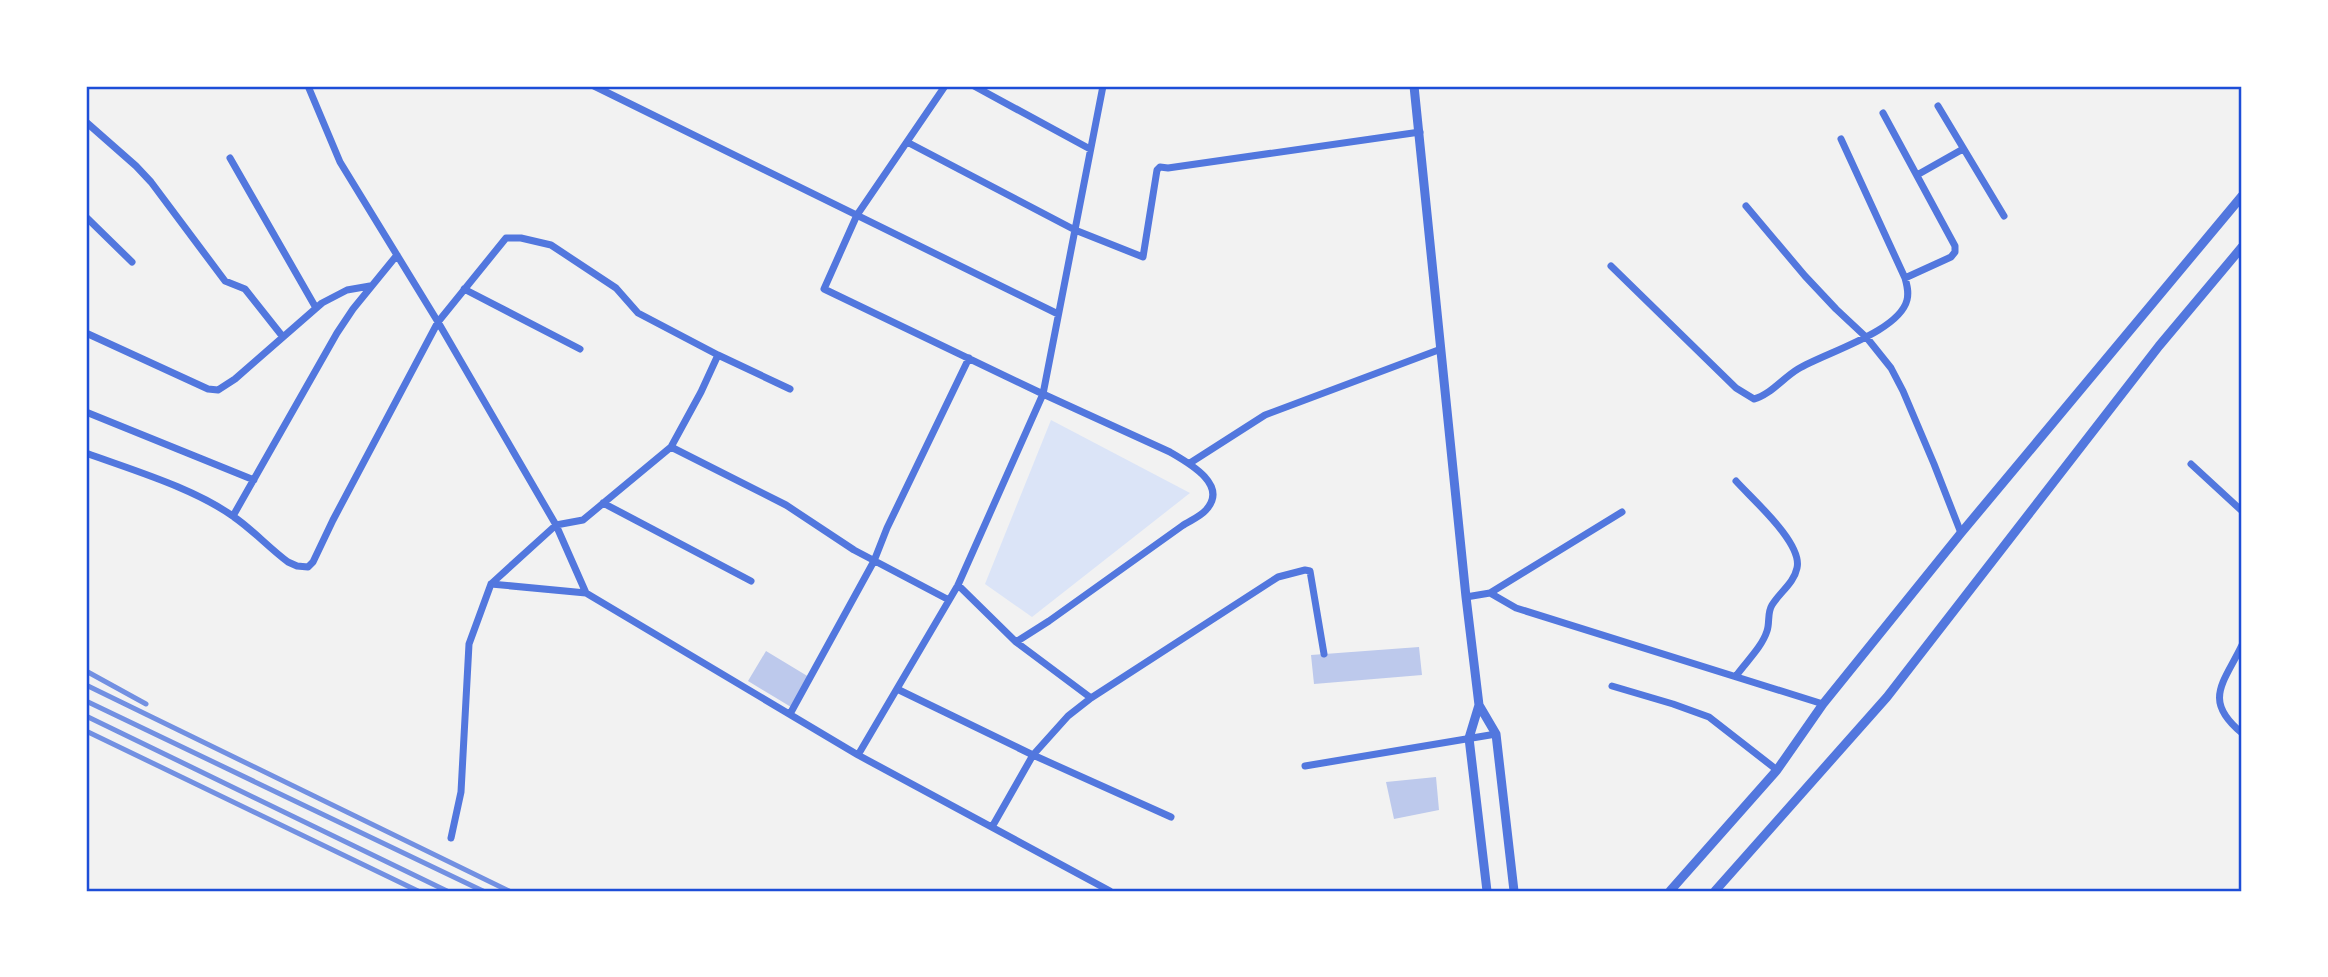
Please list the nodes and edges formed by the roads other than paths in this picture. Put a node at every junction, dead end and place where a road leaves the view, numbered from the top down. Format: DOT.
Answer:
graph roads {
  1 [pos="308,86"];
  2 [pos="594,86"];
  3 [pos="945,86"];
  4 [pos="974,86"];
  5 [pos="1103,86"];
  6 [pos="1414,86"];
  7 [pos="1938,106"];
  8 [pos="1883,113"];
  9 [pos="86,122"];
  10 [pos="1420,132"];
  11 [pos="1841,139"];
  12 [pos="907,142"];
  13 [pos="1090,149"];
  14 [pos="1964,149"];
  15 [pos="230,158"];
  16 [pos="1917,175"];
  17 [pos="2242,196"];
  18 [pos="1746,206"];
  19 [pos="857,215"];
  20 [pos="2004,216"];
  21 [pos="86,217"];
  22 [pos="1075,230"];
  23 [pos="2242,247"];
  24 [pos="397,255"];
  25 [pos="132,262"];
  26 [pos="1611,266"];
  27 [pos="1905,278"];
  28 [pos="370,286"];
  29 [pos="464,289"];
  30 [pos="316,308"];
  31 [pos="1059,314"];
  32 [pos="438,322"];
  33 [pos="86,332"];
  34 [pos="283,337"];
  35 [pos="1867,338"];
  36 [pos="580,349"];
  37 [pos="1441,349"];
  38 [pos="718,355"];
  39 [pos="969,358"];
  40 [pos="790,390"];
  41 [pos="1043,394"];
  42 [pos="86,412"];
  43 [pos="671,447"];
  44 [pos="86,453"];
  45 [pos="1190,463"];
  46 [pos="2191,464"];
  47 [pos="254,480"];
  48 [pos="1736,481"];
  49 [pos="603,503"];
  50 [pos="2242,511"];
  51 [pos="1622,512"];
  52 [pos="233,516"];
  53 [pos="556,525"];
  54 [pos="1961,533"];
  55 [pos="874,561"];
  56 [pos="751,581"];
  57 [pos="491,584"];
  58 [pos="958,585"];
  59 [pos="586,593"];
  60 [pos="1490,593"];
  61 [pos="1466,597"];
  62 [pos="949,600"];
  63 [pos="1016,642"];
  64 [pos="2242,645"];
  65 [pos="1324,654"];
  66 [pos="1736,676"];
  67 [pos="1612,686"];
  68 [pos="897,689"];
  69 [pos="1091,698"];
  70 [pos="1823,704"];
  71 [pos="1479,705"];
  72 [pos="790,714"];
  73 [pos="2242,733"];
  74 [pos="1496,734"];
  75 [pos="1469,738"];
  76 [pos="858,755"];
  77 [pos="1033,755"];
  78 [pos="1305,766"];
  79 [pos="1777,770"];
  80 [pos="1171,817"];
  81 [pos="992,827"];
  82 [pos="451,838"];
  83 [pos="1110,891"];
  84 [pos="1488,891"];
  85 [pos="1514,891"];
  86 [pos="1670,891"];
  87 [pos="1715,891"];
  1 -- 24 [label="street"];
  2 -- 19 [label="street"];
  3 -- 12 [label="street"];
  4 -- 13 [label="street"];
  5 -- 13 [label="street"];
  6 -- 10 [label="street"];
  7 -- 14 [label="street"];
  8 -- 16 [label="street"];
  9 -- 34 [label="street"];
  10 -- 22 [label="street"];
  10 -- 37 [label="street"];
  11 -- 27 [label="street"];
  12 -- 19 [label="street"];
  12 -- 22 [label="street"];
  13 -- 22 [label="street"];
  14 -- 16 [label="street"];
  14 -- 20 [label="street"];
  15 -- 30 [label="street"];
  16 -- 27 [label="street"];
  17 -- 54 [label="street"];
  18 -- 35 [label="street"];
  19 -- 31 [label="street"];
  19 -- 39 [label="street"];
  21 -- 25 [label="street"];
  22 -- 31 [label="street"];
  23 -- 87 [label="street"];
  24 -- 28 [label="street"];
  24 -- 32 [label="street"];
  26 -- 35 [label="street"];
  27 -- 35 [label="street"];
  28 -- 30 [label="street"];
  28 -- 47 [label="street"];
  29 -- 32 [label="street"];
  29 -- 36 [label="street"];
  29 -- 38 [label="street"];
  30 -- 34 [label="street"];
  31 -- 41 [label="street"];
  32 -- 52 [label="street"];
  32 -- 53 [label="street"];
  33 -- 34 [label="street"];
  35 -- 54 [label="street"];
  37 -- 45 [label="street"];
  37 -- 61 [label="street"];
  38 -- 40 [label="street"];
  38 -- 43 [label="street"];
  39 -- 41 [label="street"];
  39 -- 55 [label="street"];
  41 -- 45 [label="street"];
  41 -- 58 [label="street"];
  42 -- 47 [label="street"];
  43 -- 49 [label="street"];
  43 -- 55 [label="street"];
  44 -- 52 [label="street"];
  45 -- 63 [label="street"];
  46 -- 50 [label="street"];
  47 -- 52 [label="street"];
  48 -- 66 [label="street"];
  49 -- 53 [label="street"];
  49 -- 56 [label="street"];
  51 -- 60 [label="street"];
  53 -- 57 [label="street"];
  53 -- 59 [label="street"];
  54 -- 70 [label="street"];
  55 -- 62 [label="street"];
  55 -- 72 [label="street"];
  57 -- 59 [label="street"];
  57 -- 82 [label="street"];
  58 -- 62 [label="street"];
  58 -- 63 [label="street"];
  59 -- 72 [label="street"];
  60 -- 61 [label="street"];
  60 -- 66 [label="street"];
  61 -- 71 [label="street"];
  62 -- 68 [label="street"];
  63 -- 69 [label="street"];
  64 -- 73 [label="street"];
  65 -- 69 [label="street"];
  66 -- 70 [label="street"];
  67 -- 79 [label="street"];
  68 -- 76 [label="street"];
  68 -- 77 [label="street"];
  69 -- 77 [label="street"];
  70 -- 79 [label="street"];
  71 -- 74 [label="street"];
  71 -- 75 [label="street"];
  72 -- 76 [label="street"];
  74 -- 75 [label="street"];
  74 -- 85 [label="street"];
  75 -- 78 [label="street"];
  75 -- 84 [label="street"];
  76 -- 81 [label="street"];
  77 -- 80 [label="street"];
  77 -- 81 [label="street"];
  79 -- 86 [label="street"];
  81 -- 83 [label="street"];
}
